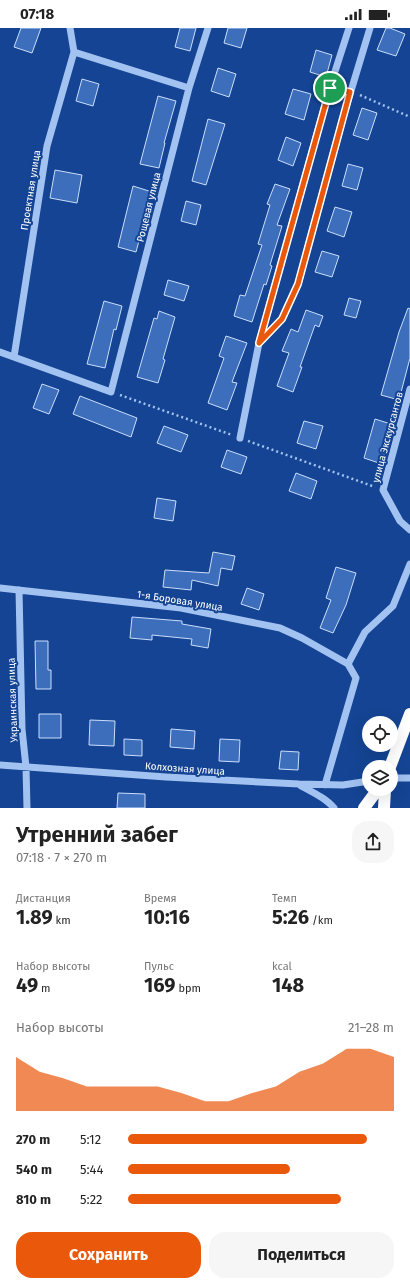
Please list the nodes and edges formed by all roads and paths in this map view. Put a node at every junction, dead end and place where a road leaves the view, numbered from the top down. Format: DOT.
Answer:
graph roads {
  1 [pos="70,28"];
  2 [pos="208,28"];
  3 [pos="349,28"];
  4 [pos="370,28"];
  5 [pos="74,52"];
  6 [pos="189,88"];
  7 [pos="350,92"];
  8 [pos="410,116"];
  9 [pos="259,343"];
  10 [pos="0,352"];
  11 [pos="14,358"];
  12 [pos="410,389"];
  13 [pos="240,438"];
  14 [pos="410,530"];
  15 [pos="410,564"];
  16 [pos="0,588"];
  17 [pos="19,590"];
  18 [pos="348,664"];
  19 [pos="410,714"];
  20 [pos="393,760"];
  21 [pos="0,765"];
  22 [pos="26,767"];
  23 [pos="398,778"];
  24 [pos="410,778"];
  25 [pos="362,782"];
  26 [pos="299,784"];
  27 [pos="325,785"];
  28 [pos="373,796"];
  29 [pos="385,796"];
  30 [pos="27,808"];
  31 [pos="334,808"];
  32 [pos="364,808"];
  33 [pos="384,808"];
  1 -- 5 [label="street, Проектная улица"];
  2 -- 6 [label="street, Рощевая улица"];
  3 -- 9 [label="street"];
  4 -- 7 [label="street"];
  5 -- 6 [label="street"];
  5 -- 11 [label="street, Проектная улица"];
  6 -- 11 [label="street, Рощевая улица"];
  7 -- 8 [label="path"];
  7 -- 9 [label="street"];
  9 -- 13 [label="street"];
  10 -- 11 [label="street"];
  12 -- 14 [label="street, улица Экскурсантов"];
  15 -- 18 [label="street"];
  16 -- 17 [label="street, 1-я Боровая улица"];
  17 -- 18 [label="street, 1-я Боровая улица"];
  17 -- 22 [label="street, Украинская улица"];
  18 -- 27 [label="street"];
  19 -- 20 [label="highway"];
  21 -- 22 [label="street, Колхозная улица"];
  22 -- 26 [label="street, Колхозная улица"];
  22 -- 30 [label="street, Украинская улица"];
  23 -- 24 [label="street"];
  25 -- 27 [label="street, Колхозная улица"];
  26 -- 27 [label="street, Колхозная улица"];
  26 -- 31 [label="street"];
  28 -- 32 [label="highway"];
  29 -- 33 [label="highway"];
}
